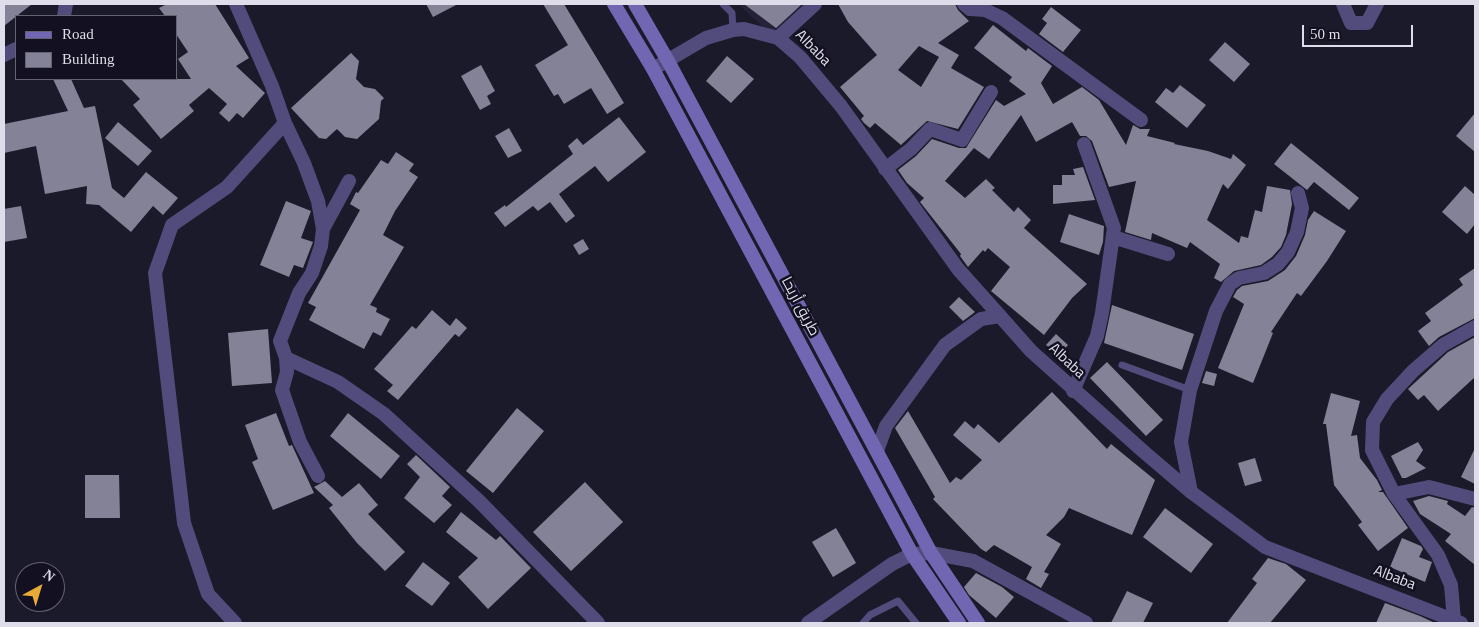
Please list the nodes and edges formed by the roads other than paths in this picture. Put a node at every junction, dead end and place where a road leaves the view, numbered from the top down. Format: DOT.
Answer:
graph roads {
  1 [pos="236,4"];
  2 [pos="614,4"];
  3 [pos="635,4"];
  4 [pos="723,4"];
  5 [pos="815,4"];
  6 [pos="964,4"];
  7 [pos="1343,4"];
  8 [pos="1377,4"];
  9 [pos="985,7"];
  10 [pos="733,30"];
  11 [pos="778,38"];
  12 [pos="668,61"];
  13 [pos="653,69"];
  14 [pos="991,92"];
  15 [pos="1141,120"];
  16 [pos="285,123"];
  17 [pos="1084,144"];
  18 [pos="885,169"];
  19 [pos="349,181"];
  20 [pos="1298,193"];
  21 [pos="323,229"];
  22 [pos="1113,237"];
  23 [pos="1168,254"];
  24 [pos="1000,316"];
  25 [pos="1475,327"];
  26 [pos="286,358"];
  27 [pos="1122,365"];
  28 [pos="1190,390"];
  29 [pos="1073,391"];
  30 [pos="877,451"];
  31 [pos="318,476"];
  32 [pos="1190,492"];
  33 [pos="1394,494"];
  34 [pos="1475,499"];
  35 [pos="932,552"];
  36 [pos="912,554"];
  37 [pos="1457,622"];
  38 [pos="235,623"];
  39 [pos="598,623"];
  40 [pos="808,623"];
  41 [pos="863,623"];
  42 [pos="916,623"];
  43 [pos="960,623"];
  44 [pos="978,623"];
  45 [pos="1086,623"];
  1 -- 16 [label="street"];
  2 -- 13 [label="main road, طريق أريحا"];
  3 -- 12 [label="main road, طريق أريحا"];
  4 -- 10 [label="lane"];
  5 -- 11 [label="street"];
  6 -- 9 [label="street"];
  7 -- 8 [label="street"];
  9 -- 15 [label="street"];
  10 -- 11 [label="street, Albaba"];
  10 -- 12 [label="street"];
  11 -- 18 [label="street, Albaba"];
  12 -- 13 [label="street"];
  12 -- 30 [label="main road, طريق أريحا"];
  13 -- 36 [label="main road, طريق أريحا"];
  14 -- 18 [label="street"];
  16 -- 21 [label="street"];
  16 -- 38 [label="street"];
  17 -- 22 [label="street"];
  18 -- 24 [label="street, Albaba"];
  19 -- 21 [label="street"];
  20 -- 28 [label="street"];
  21 -- 26 [label="street"];
  22 -- 23 [label="street"];
  22 -- 29 [label="street"];
  24 -- 29 [label="street, Albaba"];
  24 -- 30 [label="street"];
  25 -- 33 [label="street"];
  26 -- 31 [label="street"];
  26 -- 39 [label="street"];
  27 -- 28 [label="lane"];
  28 -- 32 [label="street"];
  29 -- 32 [label="street, Albaba"];
  30 -- 35 [label="main road, طريق أريحا"];
  32 -- 37 [label="street, Albaba"];
  33 -- 34 [label="street"];
  33 -- 37 [label="street"];
  35 -- 36 [label="street"];
  35 -- 44 [label="main road, طريق أريحا"];
  35 -- 45 [label="street"];
  36 -- 40 [label="street"];
  36 -- 43 [label="main road, طريق أريحا"];
  41 -- 42 [label="lane"];
}
